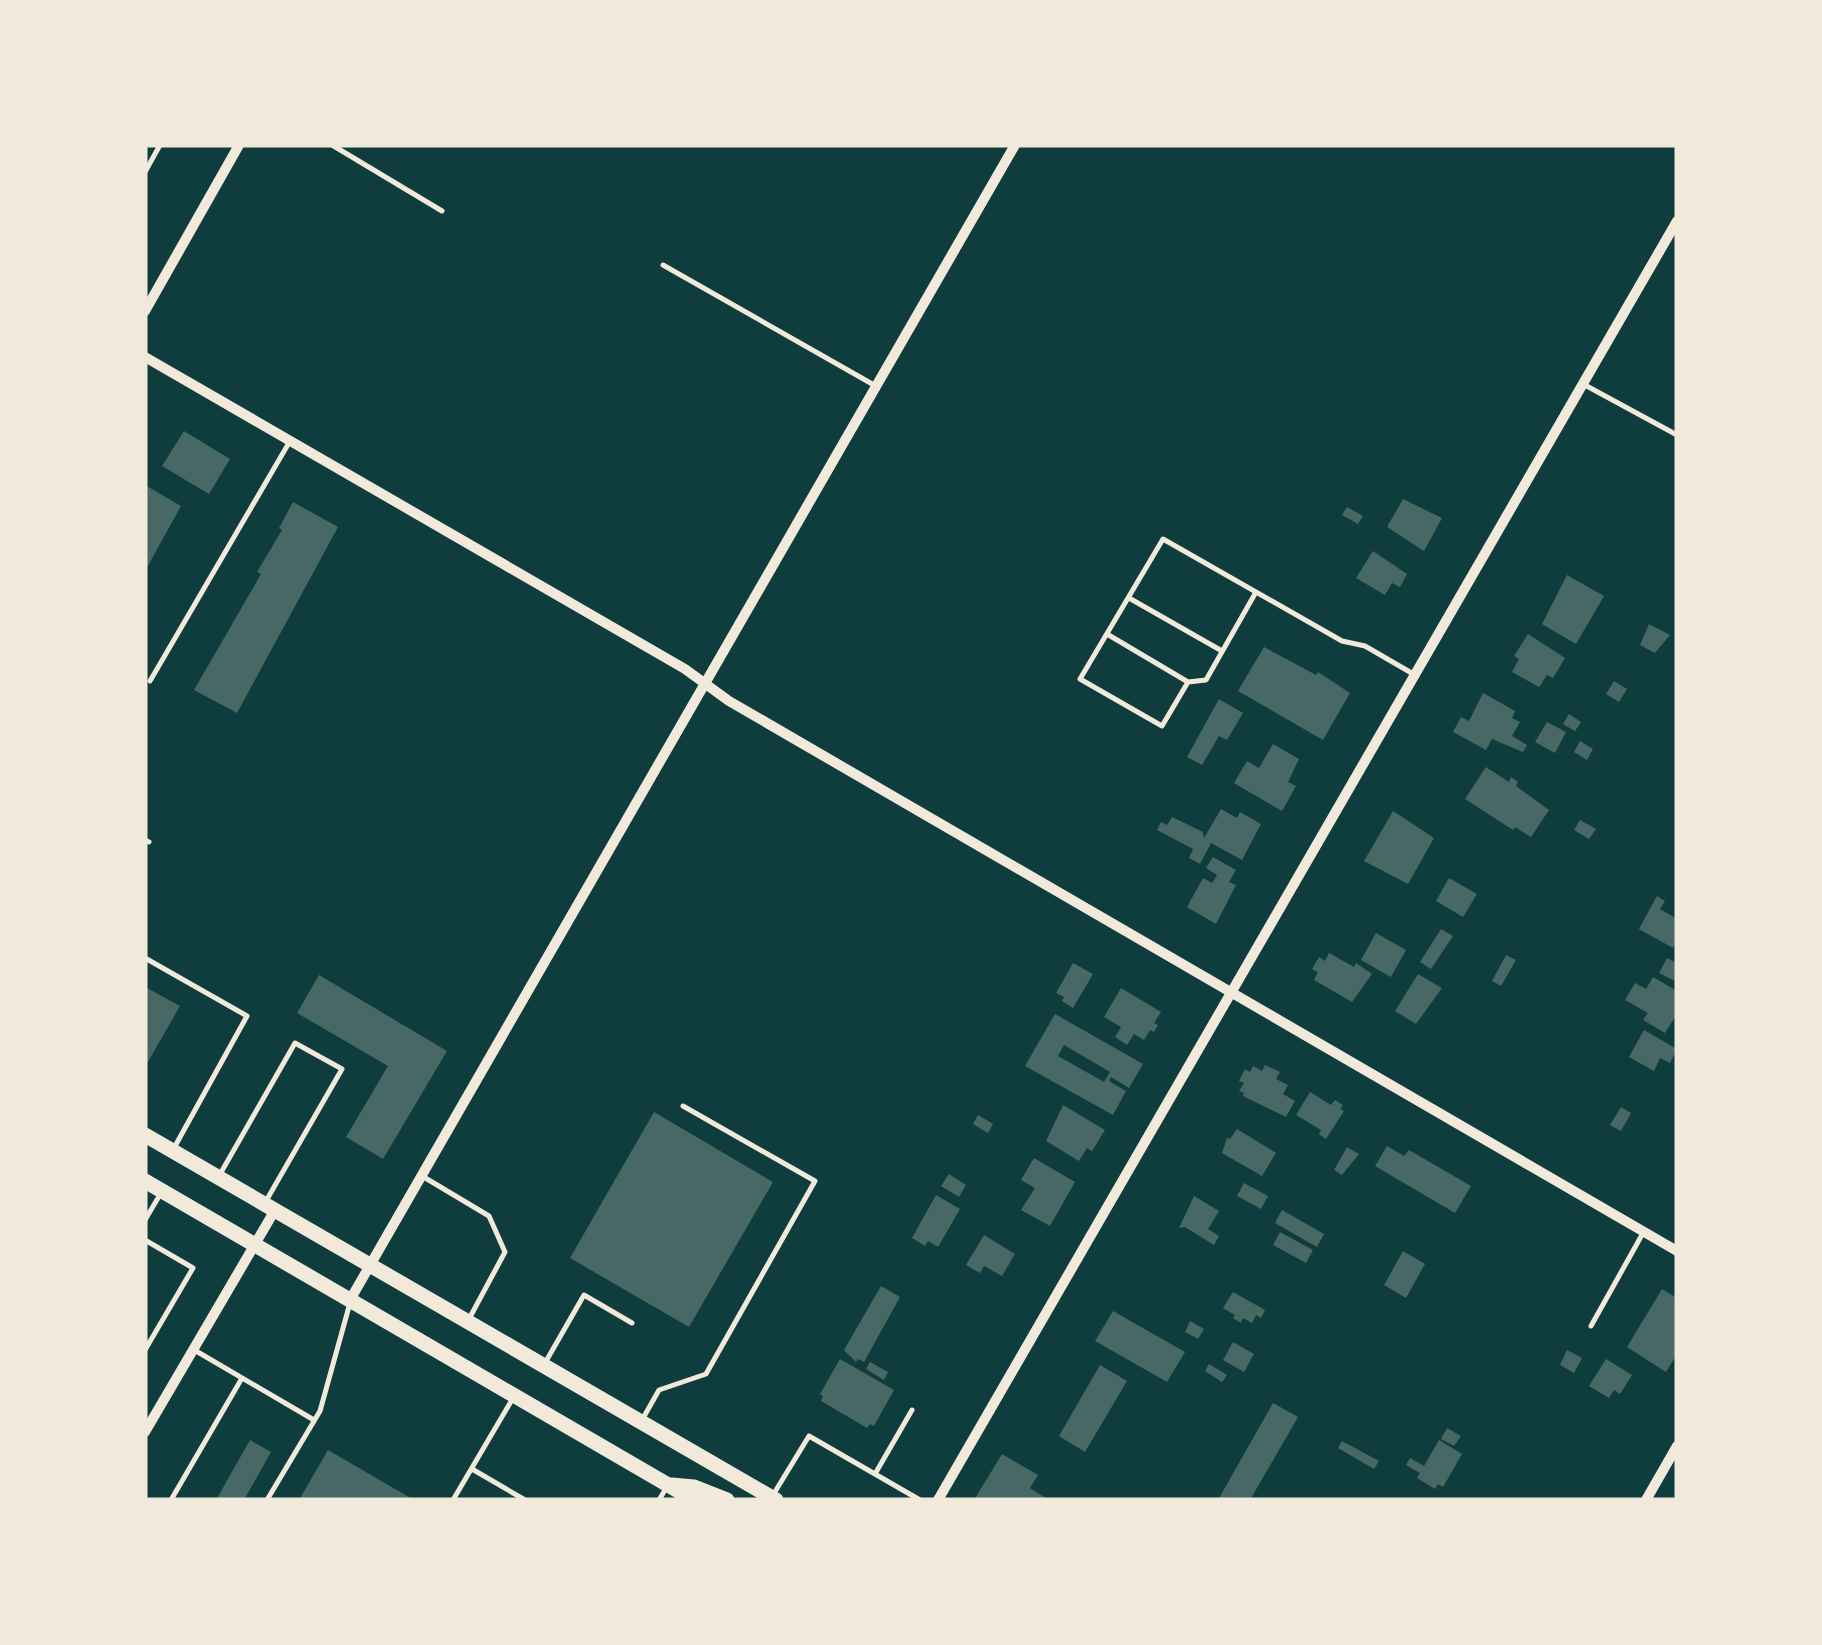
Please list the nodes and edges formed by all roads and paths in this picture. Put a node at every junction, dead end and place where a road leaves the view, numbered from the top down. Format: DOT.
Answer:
graph roads {
  1 [pos="160,145"];
  2 [pos="239,145"];
  3 [pos="332,145"];
  4 [pos="1015,145"];
  5 [pos="145,172"];
  6 [pos="442,211"];
  7 [pos="1677,222"];
  8 [pos="663,265"];
  9 [pos="145,311"];
  10 [pos="145,357"];
  11 [pos="1583,384"];
  12 [pos="876,386"];
  13 [pos="1677,435"];
  14 [pos="290,441"];
  15 [pos="1256,592"];
  16 [pos="1129,598"];
  17 [pos="1107,634"];
  18 [pos="1222,651"];
  19 [pos="1415,675"];
  20 [pos="150,680"];
  21 [pos="1188,682"];
  22 [pos="705,684"];
  23 [pos="145,958"];
  24 [pos="1231,993"];
  25 [pos="684,1106"];
  26 [pos="145,1135"];
  27 [pos="173,1151"];
  28 [pos="422,1176"];
  29 [pos="218,1177"];
  30 [pos="145,1181"];
  31 [pos="162,1191"];
  32 [pos="270,1207"];
  33 [pos="145,1220"];
  34 [pos="1644,1232"];
  35 [pos="145,1240"];
  36 [pos="255,1244"];
  37 [pos="1677,1252"];
  38 [pos="371,1266"];
  39 [pos="350,1300"];
  40 [pos="468,1322"];
  41 [pos="632,1322"];
  42 [pos="1591,1326"];
  43 [pos="145,1350"];
  44 [pos="193,1350"];
  45 [pos="543,1365"];
  46 [pos="242,1378"];
  47 [pos="515,1396"];
  48 [pos="912,1410"];
  49 [pos="314,1420"];
  50 [pos="641,1422"];
  51 [pos="145,1432"];
  52 [pos="1677,1446"];
  53 [pos="472,1468"];
  54 [pos="874,1474"];
  55 [pos="664,1492"];
  56 [pos="774,1499"];
  57 [pos="171,1500"];
  58 [pos="267,1500"];
  59 [pos="452,1500"];
  60 [pos="526,1500"];
  61 [pos="694,1500"];
  62 [pos="727,1500"];
  63 [pos="920,1500"];
  64 [pos="938,1500"];
  65 [pos="1646,1500"];
  1 -- 5 [label="lane"];
  2 -- 9 [label="street"];
  3 -- 6 [label="lane"];
  4 -- 12 [label="street"];
  7 -- 11 [label="street"];
  8 -- 12 [label="lane"];
  10 -- 14 [label="street"];
  11 -- 13 [label="lane"];
  11 -- 19 [label="street"];
  12 -- 22 [label="street"];
  14 -- 20 [label="lane"];
  14 -- 22 [label="street"];
  15 -- 16 [label="lane"];
  15 -- 18 [label="lane"];
  15 -- 19 [label="lane"];
  16 -- 17 [label="lane"];
  16 -- 18 [label="lane"];
  17 -- 21 [label="lane"];
  17 -- 21 [label="lane"];
  18 -- 21 [label="lane"];
  19 -- 24 [label="street"];
  22 -- 24 [label="street"];
  22 -- 28 [label="street"];
  23 -- 27 [label="lane"];
  24 -- 34 [label="street"];
  24 -- 64 [label="street"];
  25 -- 50 [label="lane"];
  26 -- 27 [label="main road"];
  27 -- 29 [label="main road"];
  28 -- 38 [label="street"];
  28 -- 40 [label="lane"];
  29 -- 32 [label="main road"];
  29 -- 32 [label="lane"];
  30 -- 31 [label="main road"];
  31 -- 33 [label="lane"];
  31 -- 36 [label="main road"];
  32 -- 36 [label="street"];
  32 -- 38 [label="main road"];
  34 -- 37 [label="street"];
  34 -- 42 [label="lane"];
  35 -- 43 [label="lane"];
  36 -- 39 [label="main road"];
  36 -- 44 [label="street"];
  38 -- 39 [label="street"];
  38 -- 40 [label="main road"];
  39 -- 47 [label="main road"];
  39 -- 49 [label="lane"];
  40 -- 45 [label="main road"];
  41 -- 45 [label="lane"];
  44 -- 46 [label="lane"];
  44 -- 51 [label="street"];
  45 -- 50 [label="main road"];
  46 -- 49 [label="lane"];
  46 -- 57 [label="lane"];
  47 -- 53 [label="lane"];
  47 -- 55 [label="main road"];
  48 -- 54 [label="lane"];
  49 -- 58 [label="lane"];
  50 -- 56 [label="main road"];
  52 -- 65 [label="street"];
  53 -- 59 [label="lane"];
  53 -- 60 [label="lane"];
  54 -- 56 [label="lane"];
  54 -- 63 [label="lane"];
  55 -- 61 [label="main road"];
  55 -- 62 [label="main road"];
}
